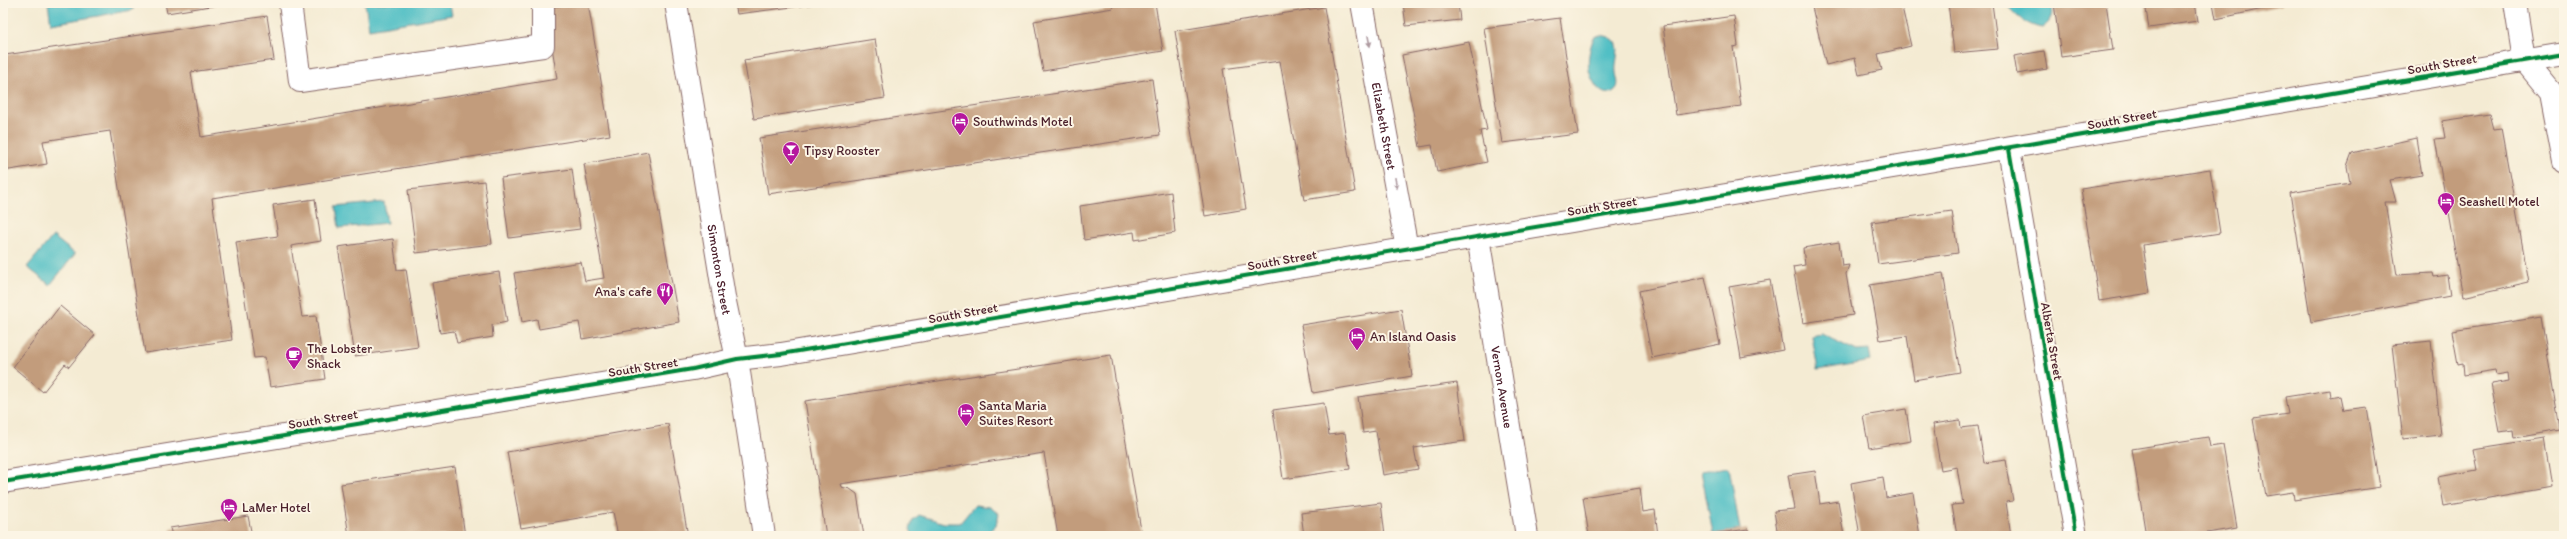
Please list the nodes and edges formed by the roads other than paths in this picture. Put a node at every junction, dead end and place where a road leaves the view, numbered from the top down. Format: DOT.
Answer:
graph roads {
  1 [pos="290,3"];
  2 [pos="543,3"];
  3 [pos="676,3"];
  4 [pos="1362,3"];
  5 [pos="2515,3"];
  6 [pos="2564,54"];
  7 [pos="2524,60"];
  8 [pos="2009,149"];
  9 [pos="2564,162"];
  10 [pos="1478,237"];
  11 [pos="1407,249"];
  12 [pos="737,360"];
  13 [pos="3,482"];
  14 [pos="764,536"];
  15 [pos="1527,536"];
  16 [pos="2076,536"];
  1 -- 2 [label="street"];
  3 -- 12 [label="street, Simonton Street"];
  4 -- 11 [label="street, Elizabeth Street, one-way"];
  5 -- 7 [label="street"];
  6 -- 7 [label="street, South Street"];
  7 -- 8 [label="street, South Street"];
  7 -- 9 [label="street"];
  8 -- 10 [label="street, South Street"];
  8 -- 16 [label="street, Alberta Street"];
  10 -- 11 [label="street, South Street"];
  10 -- 15 [label="street, Vernon Avenue"];
  11 -- 12 [label="street, South Street"];
  12 -- 13 [label="street, South Street"];
  12 -- 14 [label="street, Simonton Street"];
}
